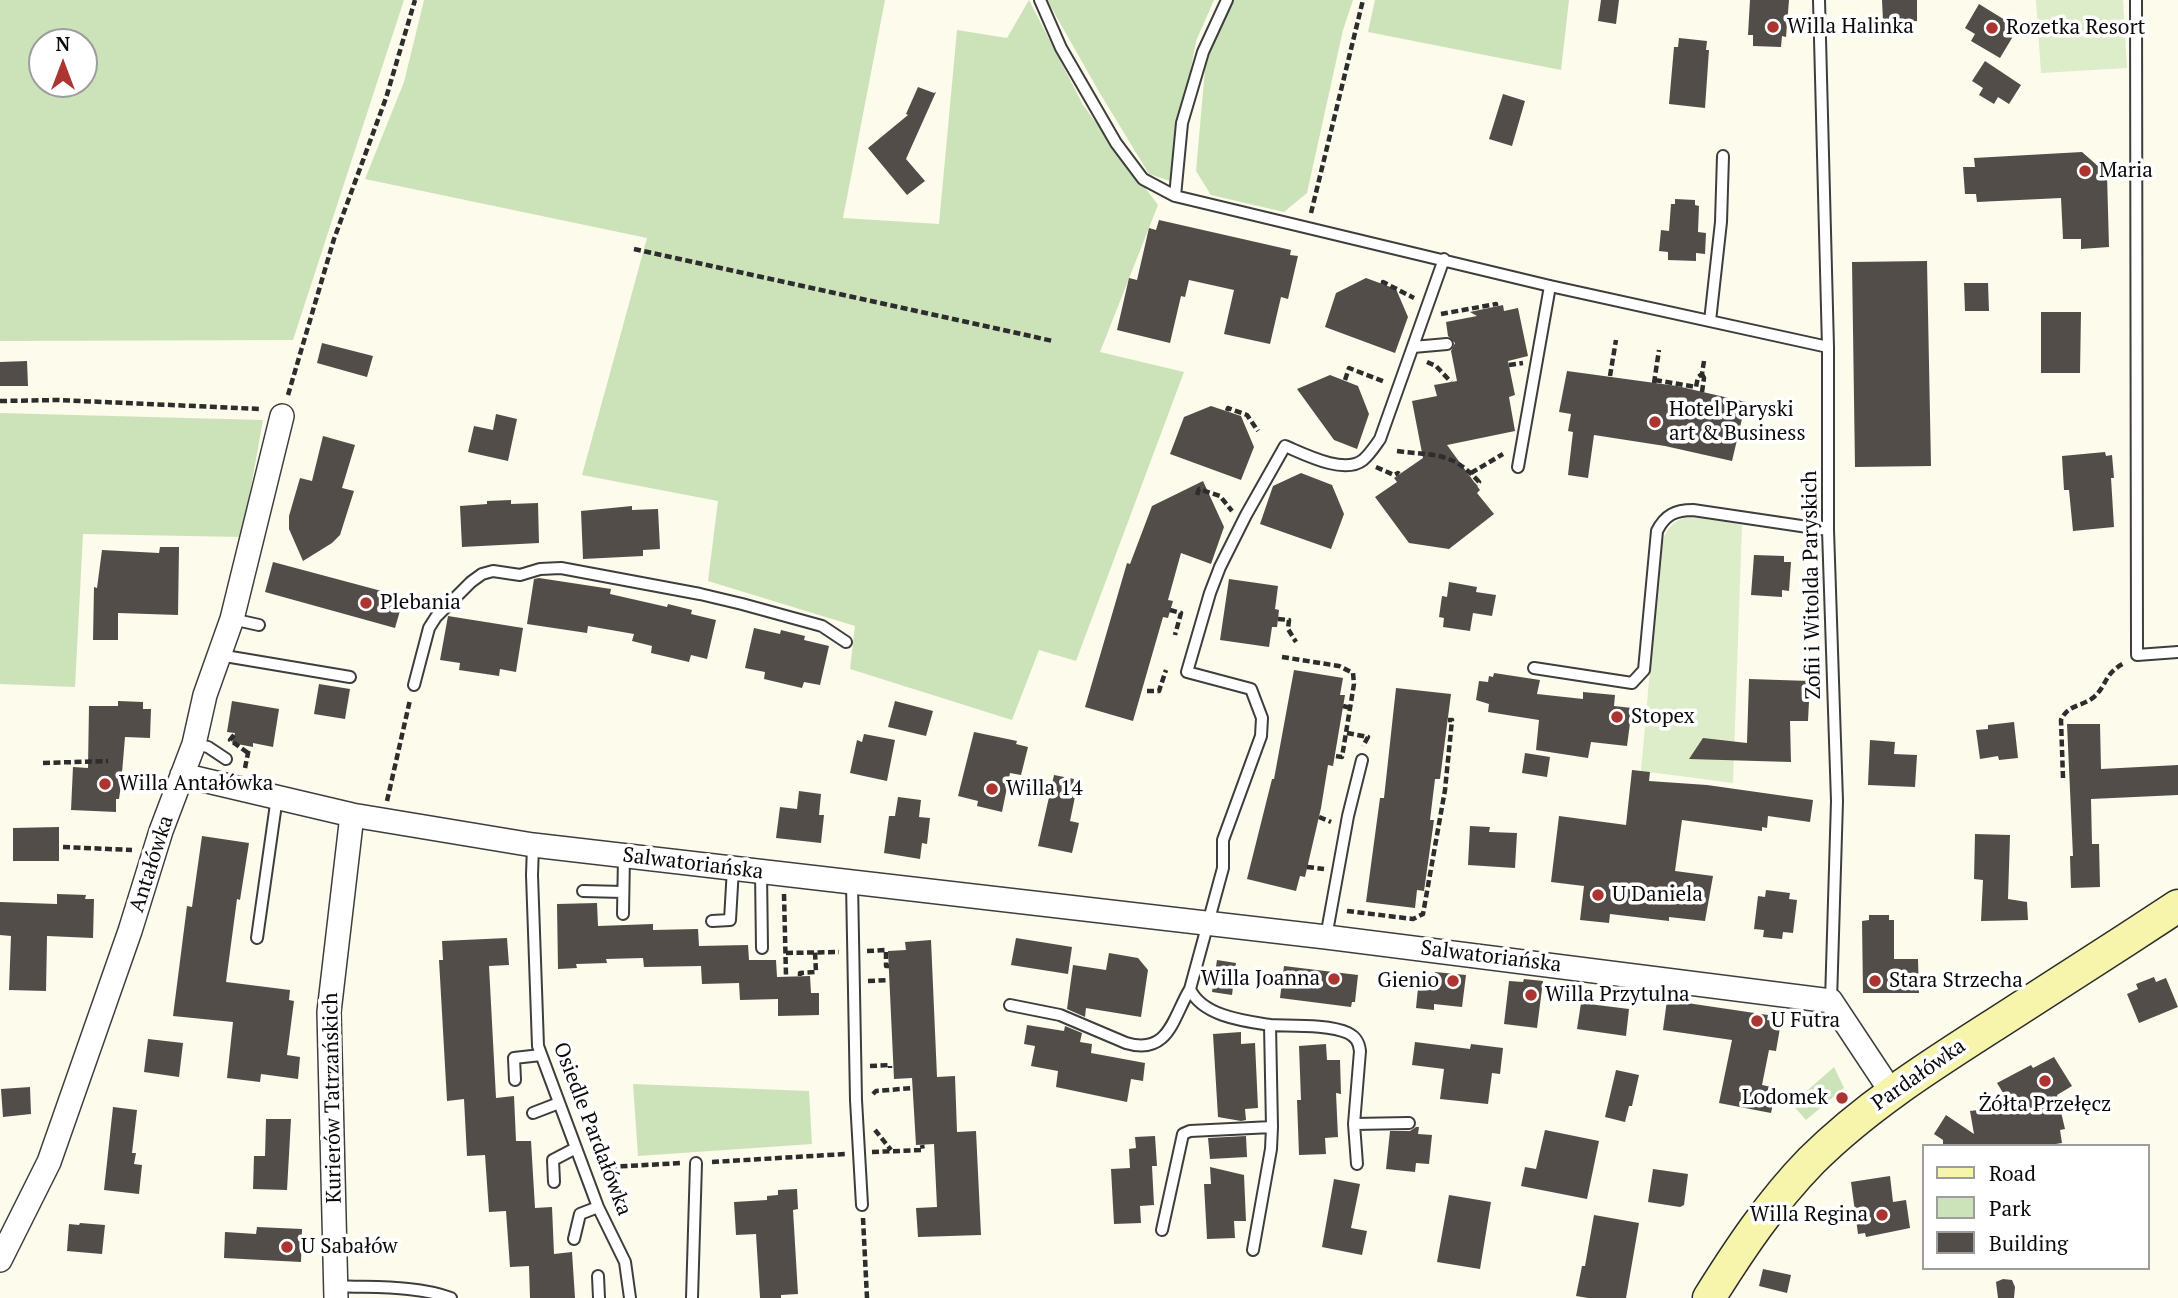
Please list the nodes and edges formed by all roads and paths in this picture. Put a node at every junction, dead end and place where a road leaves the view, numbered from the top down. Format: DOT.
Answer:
graph roads {
  1 [pos="415,0"];
  2 [pos="1040,0"];
  3 [pos="1227,0"];
  4 [pos="1363,0"];
  5 [pos="1819,0"];
  6 [pos="2136,0"];
  7 [pos="1723,156"];
  8 [pos="1175,196"];
  9 [pos="1307,227"];
  10 [pos="634,249"];
  11 [pos="1444,259"];
  12 [pos="1383,284"];
  13 [pos="1550,286"];
  14 [pos="1418,300"];
  15 [pos="1496,306"];
  16 [pos="1423,318"];
  17 [pos="1710,321"];
  18 [pos="1616,340"];
  19 [pos="1053,341"];
  20 [pos="1447,344"];
  21 [pos="1828,347"];
  22 [pos="1659,350"];
  23 [pos="1411,351"];
  24 [pos="1704,361"];
  25 [pos="1702,374"];
  26 [pos="1610,376"];
  27 [pos="1345,380"];
  28 [pos="1451,382"];
  29 [pos="1399,387"];
  30 [pos="1702,392"];
  31 [pos="0,401"];
  32 [pos="1227,411"];
  33 [pos="282,416"];
  34 [pos="1258,431"];
  35 [pos="1522,444"];
  36 [pos="1397,451"];
  37 [pos="1362,461"];
  38 [pos="1518,467"];
  39 [pos="1471,473"];
  40 [pos="1399,474"];
  41 [pos="1476,485"];
  42 [pos="1197,495"];
  43 [pos="1234,515"];
  44 [pos="1828,530"];
  45 [pos="1170,610"];
  46 [pos="232,619"];
  47 [pos="1278,619"];
  48 [pos="259,625"];
  49 [pos="1175,635"];
  50 [pos="846,642"];
  51 [pos="1296,642"];
  52 [pos="2178,652"];
  53 [pos="219,655"];
  54 [pos="2137,655"];
  55 [pos="1282,657"];
  56 [pos="1534,668"];
  57 [pos="1166,670"];
  58 [pos="350,677"];
  59 [pos="414,685"];
  60 [pos="1147,691"];
  61 [pos="1343,706"];
  62 [pos="1351,708"];
  63 [pos="1447,720"];
  64 [pos="234,735"];
  65 [pos="194,744"];
  66 [pos="248,753"];
  67 [pos="1335,756"];
  68 [pos="226,759"];
  69 [pos="1362,760"];
  70 [pos="108,761"];
  71 [pos="43,763"];
  72 [pos="182,775"];
  73 [pos="2063,778"];
  74 [pos="277,797"];
  75 [pos="352,815"];
  76 [pos="384,819"];
  77 [pos="533,845"];
  78 [pos="63,847"];
  79 [pos="624,856"];
  80 [pos="152,861"];
  81 [pos="733,868"];
  82 [pos="761,872"];
  83 [pos="852,883"];
  84 [pos="784,886"];
  85 [pos="583,891"];
  86 [pos="624,892"];
  87 [pos="1333,899"];
  88 [pos="2178,906"];
  89 [pos="623,914"];
  90 [pos="712,921"];
  91 [pos="1208,924"];
  92 [pos="1326,937"];
  93 [pos="257,938"];
  94 [pos="762,948"];
  95 [pos="844,951"];
  96 [pos="863,951"];
  97 [pos="815,952"];
  98 [pos="786,953"];
  99 [pos="889,966"];
  100 [pos="786,976"];
  101 [pos="800,976"];
  102 [pos="1190,989"];
  103 [pos="1831,1001"];
  104 [pos="1010,1005"];
  105 [pos="1269,1025"];
  106 [pos="541,1055"];
  107 [pos="515,1080"];
  108 [pos="913,1088"];
  109 [pos="1892,1093"];
  110 [pos="856,1100"];
  111 [pos="559,1103"];
  112 [pos="533,1113"];
  113 [pos="1409,1123"];
  114 [pos="1354,1124"];
  115 [pos="1272,1127"];
  116 [pos="922,1145"];
  117 [pos="576,1148"];
  118 [pos="858,1153"];
  119 [pos="832,1155"];
  120 [pos="696,1163"];
  121 [pos="668,1164"];
  122 [pos="1357,1164"];
  123 [pos="586,1176"];
  124 [pos="554,1182"];
  125 [pos="862,1205"];
  126 [pos="598,1207"];
  127 [pos="1162,1230"];
  128 [pos="574,1239"];
  129 [pos="1253,1250"];
  130 [pos="0,1260"];
  131 [pos="598,1276"];
  132 [pos="336,1292"];
  133 [pos="451,1298"];
  134 [pos="599,1298"];
  135 [pos="630,1298"];
  136 [pos="692,1298"];
  137 [pos="867,1298"];
  138 [pos="1709,1298"];
  1 -- 33 [label="path"];
  2 -- 8 [label="lane"];
  3 -- 8 [label="lane"];
  4 -- 9 [label="path"];
  5 -- 21 [label="lane, Zofii i Witolda Paryskich"];
  6 -- 54 [label="lane"];
  7 -- 17 [label="lane"];
  8 -- 9 [label="lane"];
  9 -- 11 [label="lane"];
  10 -- 19 [label="path"];
  11 -- 13 [label="lane"];
  11 -- 16 [label="lane"];
  12 -- 14 [label="path"];
  13 -- 17 [label="lane"];
  13 -- 35 [label="lane"];
  15 -- 16 [label="path"];
  16 -- 23 [label="lane"];
  17 -- 21 [label="lane"];
  18 -- 26 [label="path"];
  20 -- 23 [label="lane"];
  21 -- 44 [label="lane, Zofii i Witolda Paryskich"];
  22 -- 25 [label="path"];
  23 -- 28 [label="path"];
  23 -- 29 [label="lane"];
  24 -- 25 [label="path"];
  25 -- 30 [label="path"];
  27 -- 29 [label="path"];
  29 -- 37 [label="lane"];
  31 -- 33 [label="path"];
  32 -- 34 [label="path"];
  33 -- 46 [label="street, Antałówka"];
  35 -- 38 [label="lane"];
  35 -- 39 [label="path"];
  36 -- 39 [label="path"];
  37 -- 40 [label="path"];
  37 -- 91 [label="lane"];
  39 -- 41 [label="path"];
  42 -- 43 [label="path"];
  44 -- 56 [label="lane"];
  44 -- 103 [label="lane, Zofii i Witolda Paryskich"];
  45 -- 49 [label="path"];
  46 -- 48 [label="lane"];
  46 -- 53 [label="street, Antałówka"];
  47 -- 51 [label="path"];
  50 -- 59 [label="lane"];
  52 -- 54 [label="lane"];
  53 -- 58 [label="lane"];
  53 -- 65 [label="street, Antałówka"];
  54 -- 73 [label="path"];
  55 -- 62 [label="path"];
  57 -- 60 [label="path"];
  59 -- 76 [label="path"];
  61 -- 62 [label="path"];
  62 -- 67 [label="path"];
  63 -- 87 [label="path"];
  64 -- 66 [label="path"];
  65 -- 68 [label="lane"];
  65 -- 72 [label="street, Antałówka"];
  69 -- 87 [label="lane"];
  70 -- 71 [label="path"];
  72 -- 74 [label="street, Salwatoriańska"];
  72 -- 80 [label="street, Antałówka"];
  74 -- 75 [label="street, Salwatoriańska"];
  74 -- 93 [label="lane"];
  75 -- 76 [label="street, Salwatoriańska"];
  75 -- 132 [label="street, Kurierów Tatrzańskich"];
  76 -- 77 [label="street, Salwatoriańska"];
  77 -- 79 [label="street, Salwatoriańska"];
  77 -- 106 [label="lane, Osiedle Pardałówka"];
  78 -- 80 [label="path"];
  79 -- 81 [label="street, Salwatoriańska"];
  79 -- 86 [label="lane"];
  80 -- 130 [label="street, Antałówka"];
  81 -- 82 [label="street, Salwatoriańska"];
  81 -- 90 [label="lane"];
  82 -- 83 [label="street, Salwatoriańska"];
  82 -- 94 [label="lane"];
  83 -- 91 [label="street, Salwatoriańska"];
  83 -- 110 [label="lane"];
  84 -- 98 [label="path"];
  85 -- 86 [label="lane"];
  86 -- 89 [label="lane"];
  87 -- 92 [label="lane"];
  88 -- 109 [label="street, Pardałówka"];
  91 -- 92 [label="street, Salwatoriańska"];
  91 -- 102 [label="lane"];
  92 -- 103 [label="street, Salwatoriańska"];
  95 -- 97 [label="path"];
  96 -- 99 [label="path"];
  97 -- 98 [label="path"];
  97 -- 101 [label="path"];
  98 -- 100 [label="path"];
  102 -- 104 [label="lane"];
  102 -- 105 [label="lane"];
  103 -- 109 [label="street"];
  105 -- 114 [label="lane"];
  105 -- 115 [label="lane"];
  106 -- 107 [label="lane"];
  106 -- 111 [label="lane, Osiedle Pardałówka"];
  108 -- 110 [label="path"];
  109 -- 138 [label="street, Pardałówka"];
  110 -- 118 [label="lane"];
  111 -- 112 [label="lane"];
  111 -- 117 [label="lane, Osiedle Pardałówka"];
  113 -- 114 [label="lane"];
  114 -- 122 [label="lane"];
  115 -- 127 [label="lane"];
  115 -- 129 [label="lane"];
  116 -- 118 [label="path"];
  117 -- 123 [label="lane, Osiedle Pardałówka"];
  117 -- 124 [label="lane"];
  118 -- 125 [label="lane"];
  119 -- 120 [label="path"];
  120 -- 136 [label="lane"];
  121 -- 123 [label="path"];
  123 -- 126 [label="lane, Osiedle Pardałówka"];
  125 -- 137 [label="path"];
  126 -- 128 [label="lane"];
  126 -- 135 [label="lane, Osiedle Pardałówka"];
  131 -- 134 [label="lane"];
  132 -- 133 [label="lane"];
}
